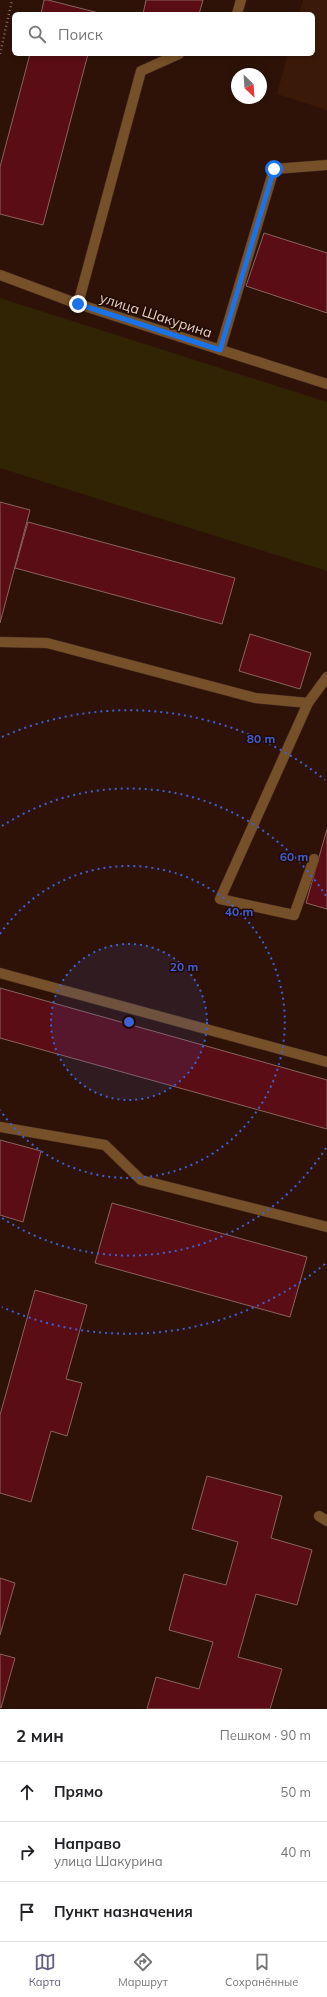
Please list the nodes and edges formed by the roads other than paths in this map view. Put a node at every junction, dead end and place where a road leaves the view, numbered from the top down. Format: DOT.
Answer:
graph roads {
  1 [pos="241,0"];
  2 [pos="238,12"];
  3 [pos="175,56"];
  4 [pos="327,165"];
  5 [pos="0,275"];
  6 [pos="78,304"];
  7 [pos="220,350"];
  8 [pos="327,384"];
  9 [pos="0,642"];
  10 [pos="327,677"];
  11 [pos="308,703"];
  12 [pos="314,860"];
  13 [pos="0,973"];
  14 [pos="327,1062"];
  15 [pos="0,1127"];
  16 [pos="327,1227"];
  1 -- 2 [label="street"];
  3 -- 6 [label="street"];
  4 -- 7 [label="street"];
  5 -- 6 [label="street, улица Шакурина"];
  6 -- 7 [label="street, улица Шакурина"];
  7 -- 8 [label="street, улица Шакурина"];
  9 -- 11 [label="street"];
  10 -- 11 [label="street"];
  11 -- 12 [label="street"];
  13 -- 14 [label="street"];
  15 -- 16 [label="street"];
}
